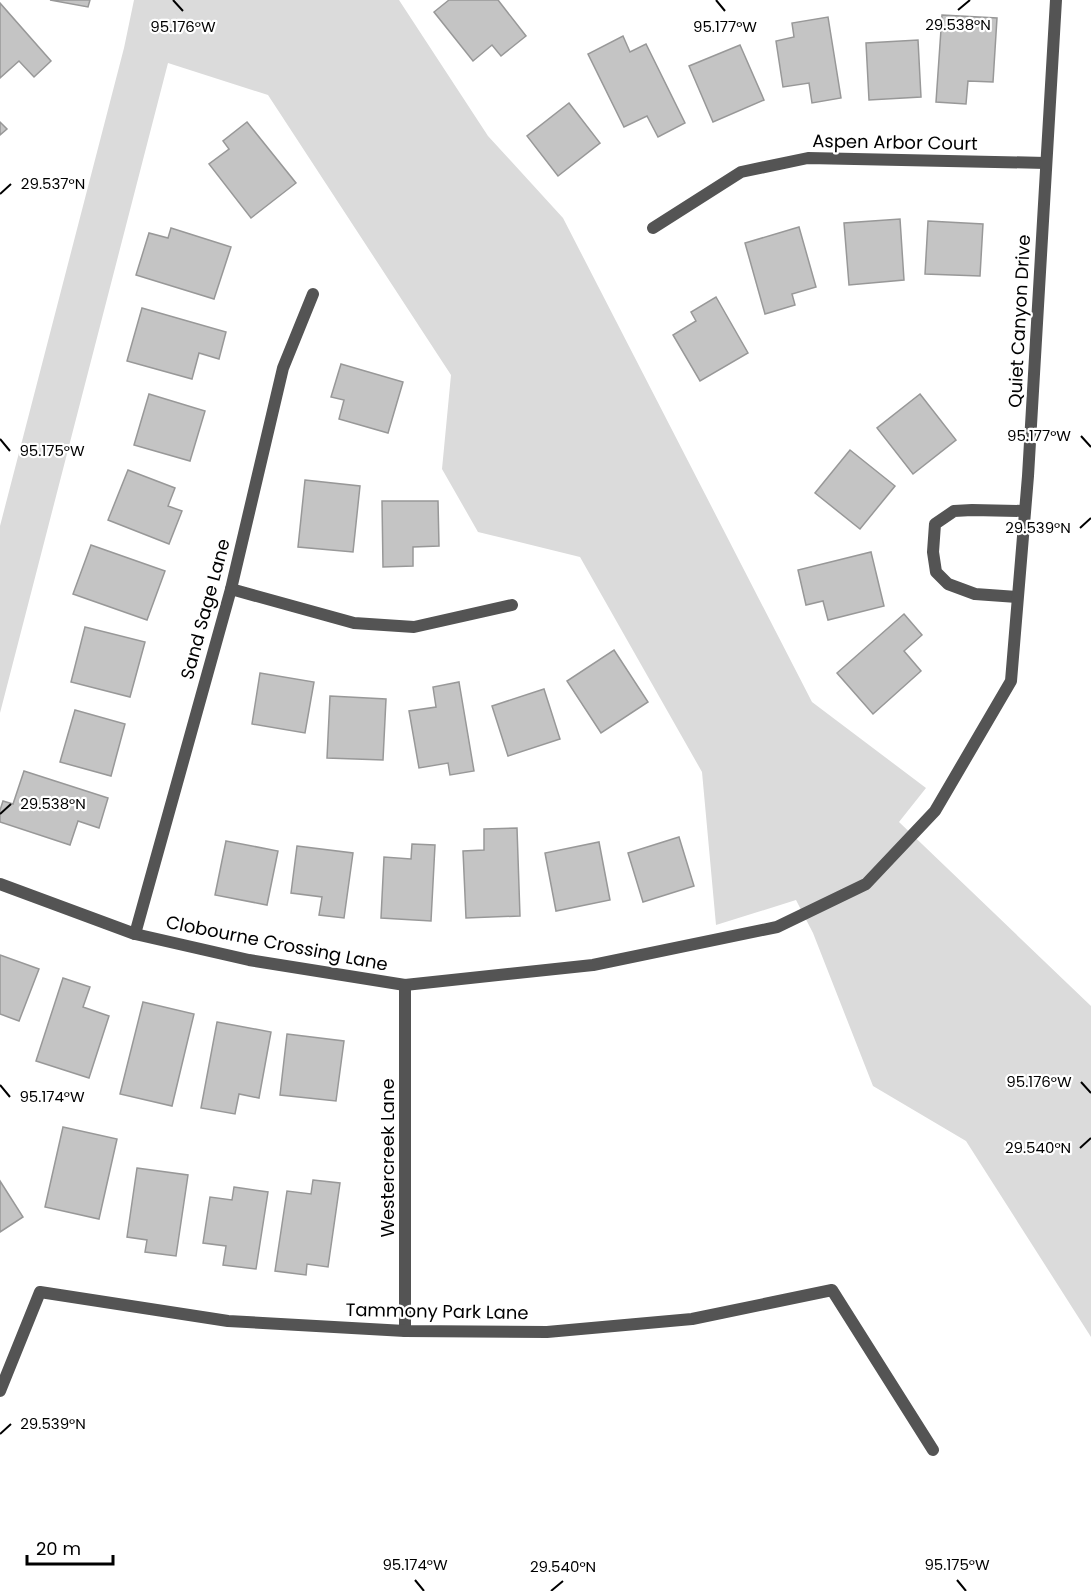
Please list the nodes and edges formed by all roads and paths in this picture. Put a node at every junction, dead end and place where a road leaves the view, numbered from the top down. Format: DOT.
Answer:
graph roads {
  1 [pos="1056,0"];
  2 [pos="1046,163"];
  3 [pos="653,228"];
  4 [pos="313,294"];
  5 [pos="1024,511"];
  6 [pos="231,589"];
  7 [pos="1017,597"];
  8 [pos="512,605"];
  9 [pos="866,884"];
  10 [pos="0,885"];
  11 [pos="135,934"];
  12 [pos="405,985"];
  13 [pos="405,1331"];
  14 [pos="0,1391"];
  15 [pos="933,1450"];
  1 -- 2 [label="street, Quiet Canyon Drive"];
  2 -- 3 [label="street, Aspen Arbor Court"];
  2 -- 5 [label="street, Quiet Canyon Drive"];
  4 -- 6 [label="street, Sand Sage Lane"];
  5 -- 7 [label="street, Quiet Canyon Drive"];
  5 -- 7 [label="street"];
  6 -- 8 [label="street"];
  6 -- 11 [label="street, Sand Sage Lane"];
  7 -- 9 [label="street, Quiet Canyon Drive"];
  9 -- 12 [label="street, Clobourne Crossing Lane"];
  10 -- 11 [label="street, Clobourne Crossing Lane"];
  11 -- 12 [label="street, Clobourne Crossing Lane"];
  12 -- 13 [label="street, Westercreek Lane"];
  13 -- 14 [label="street, Tammony Park Lane"];
  13 -- 15 [label="street, Tammony Park Lane"];
}
